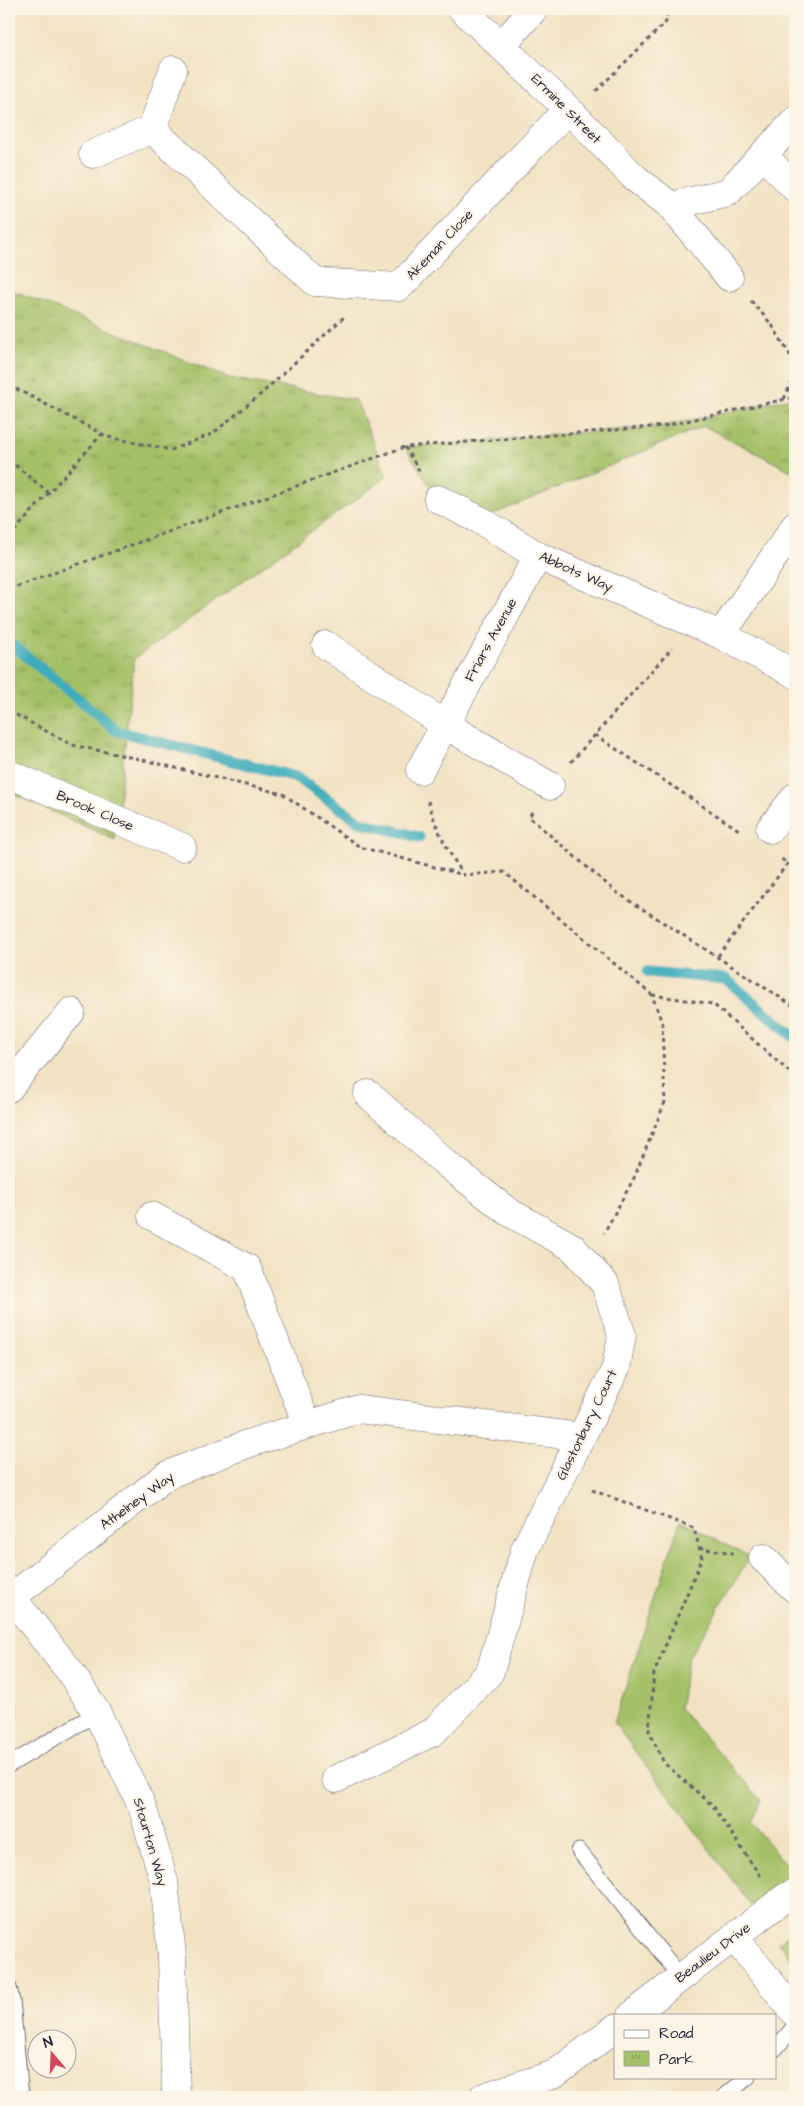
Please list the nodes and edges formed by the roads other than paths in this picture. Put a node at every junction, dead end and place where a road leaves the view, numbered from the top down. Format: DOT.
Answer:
graph roads {
  1 [pos="462,9"];
  2 [pos="534,9"];
  3 [pos="501,46"];
  4 [pos="173,70"];
  5 [pos="570,111"];
  6 [pos="795,121"];
  7 [pos="152,129"];
  8 [pos="93,154"];
  9 [pos="763,155"];
  10 [pos="795,188"];
  11 [pos="671,206"];
  12 [pos="729,277"];
  13 [pos="438,499"];
  14 [pos="795,526"];
  15 [pos="538,556"];
  16 [pos="721,635"];
  17 [pos="326,646"];
  18 [pos="795,674"];
  19 [pos="444,724"];
  20 [pos="420,770"];
  21 [pos="9,774"];
  22 [pos="550,786"];
  23 [pos="795,797"];
  24 [pos="763,839"];
  25 [pos="182,847"];
  26 [pos="70,1012"];
  27 [pos="9,1088"];
  28 [pos="368,1094"];
  29 [pos="152,1216"];
  30 [pos="307,1425"];
  31 [pos="581,1437"];
  32 [pos="763,1558"];
  33 [pos="795,1589"];
  34 [pos="10,1596"];
  35 [pos="97,1713"];
  36 [pos="9,1765"];
  37 [pos="336,1778"];
  38 [pos="579,1851"];
  39 [pos="790,1895"];
  40 [pos="734,1937"];
  41 [pos="681,1977"];
  42 [pos="9,1988"];
  43 [pos="795,2013"];
  44 [pos="633,2014"];
  45 [pos="795,2026"];
  46 [pos="614,2029"];
  47 [pos="776,2048"];
  48 [pos="747,2078"];
  49 [pos="20,2097"];
  50 [pos="176,2097"];
  51 [pos="483,2097"];
  52 [pos="724,2097"];
  1 -- 3 [label="street, Ermine Street"];
  2 -- 3 [label="street"];
  3 -- 5 [label="street, Ermine Street"];
  4 -- 7 [label="street"];
  5 -- 7 [label="street, Akeman Close"];
  5 -- 11 [label="street, Ermine Street"];
  6 -- 9 [label="street"];
  7 -- 8 [label="street"];
  9 -- 10 [label="street"];
  9 -- 11 [label="street"];
  11 -- 12 [label="street, Ermine Street"];
  13 -- 15 [label="street, Abbots Way"];
  14 -- 16 [label="street"];
  15 -- 16 [label="street, Abbots Way"];
  15 -- 19 [label="street, Friars Avenue"];
  16 -- 18 [label="street, Abbots Way"];
  17 -- 19 [label="street"];
  19 -- 20 [label="street, Friars Avenue"];
  19 -- 22 [label="street"];
  21 -- 25 [label="street, Brook Close"];
  23 -- 24 [label="street"];
  26 -- 27 [label="street"];
  28 -- 31 [label="street, Glastonbury Court"];
  29 -- 30 [label="street"];
  30 -- 31 [label="street, Athelney Way"];
  30 -- 34 [label="street, Athelney Way"];
  31 -- 37 [label="street, Glastonbury Court"];
  32 -- 33 [label="street"];
  34 -- 35 [label="street, Stourton Way"];
  35 -- 36 [label="lane"];
  35 -- 50 [label="street, Stourton Way"];
  38 -- 41 [label="lane"];
  39 -- 40 [label="street, Beaulieu Drive"];
  40 -- 41 [label="street, Beaulieu Drive"];
  40 -- 43 [label="street"];
  41 -- 44 [label="street, Beaulieu Drive"];
  42 -- 49 [label="lane"];
  45 -- 47 [label="lane"];
  46 -- 51 [label="street"];
  48 -- 52 [label="lane"];
}
